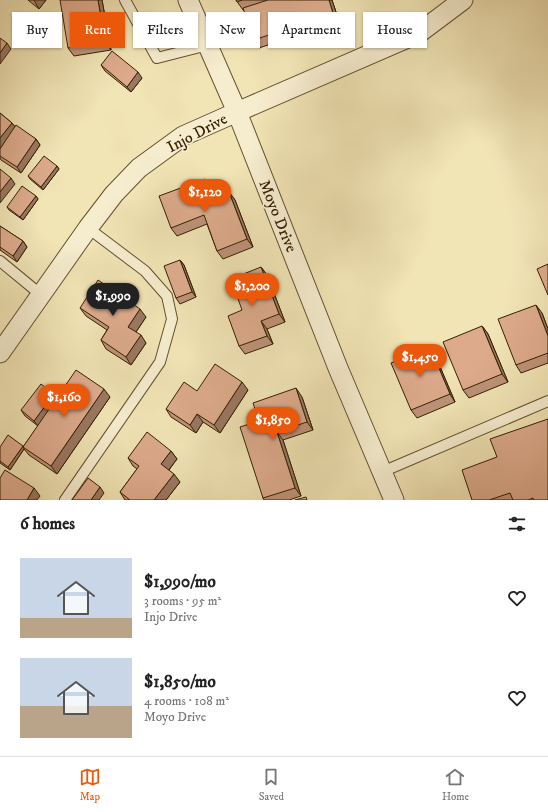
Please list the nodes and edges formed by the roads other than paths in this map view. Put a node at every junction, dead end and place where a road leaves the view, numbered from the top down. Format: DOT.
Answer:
graph roads {
  1 [pos="125,0"];
  2 [pos="188,0"];
  3 [pos="463,0"];
  4 [pos="206,40"];
  5 [pos="206,46"];
  6 [pos="209,48"];
  7 [pos="237,112"];
  8 [pos="88,228"];
  9 [pos="0,261"];
  10 [pos="40,294"];
  11 [pos="0,353"];
  12 [pos="548,401"];
  13 [pos="382,472"];
  14 [pos="65,500"];
  15 [pos="394,500"];
  1 -- 5 [label="lane"];
  2 -- 4 [label="street, Moyo Drive"];
  3 -- 7 [label="street, Injo Drive"];
  6 -- 7 [label="street, Moyo Drive"];
  7 -- 8 [label="street, Injo Drive"];
  7 -- 13 [label="street, Moyo Drive"];
  8 -- 10 [label="street, Injo Drive"];
  8 -- 14 [label="lane"];
  9 -- 10 [label="lane"];
  10 -- 11 [label="street, Injo Drive"];
  12 -- 13 [label="lane"];
  13 -- 15 [label="street, Moyo Drive"];
}
